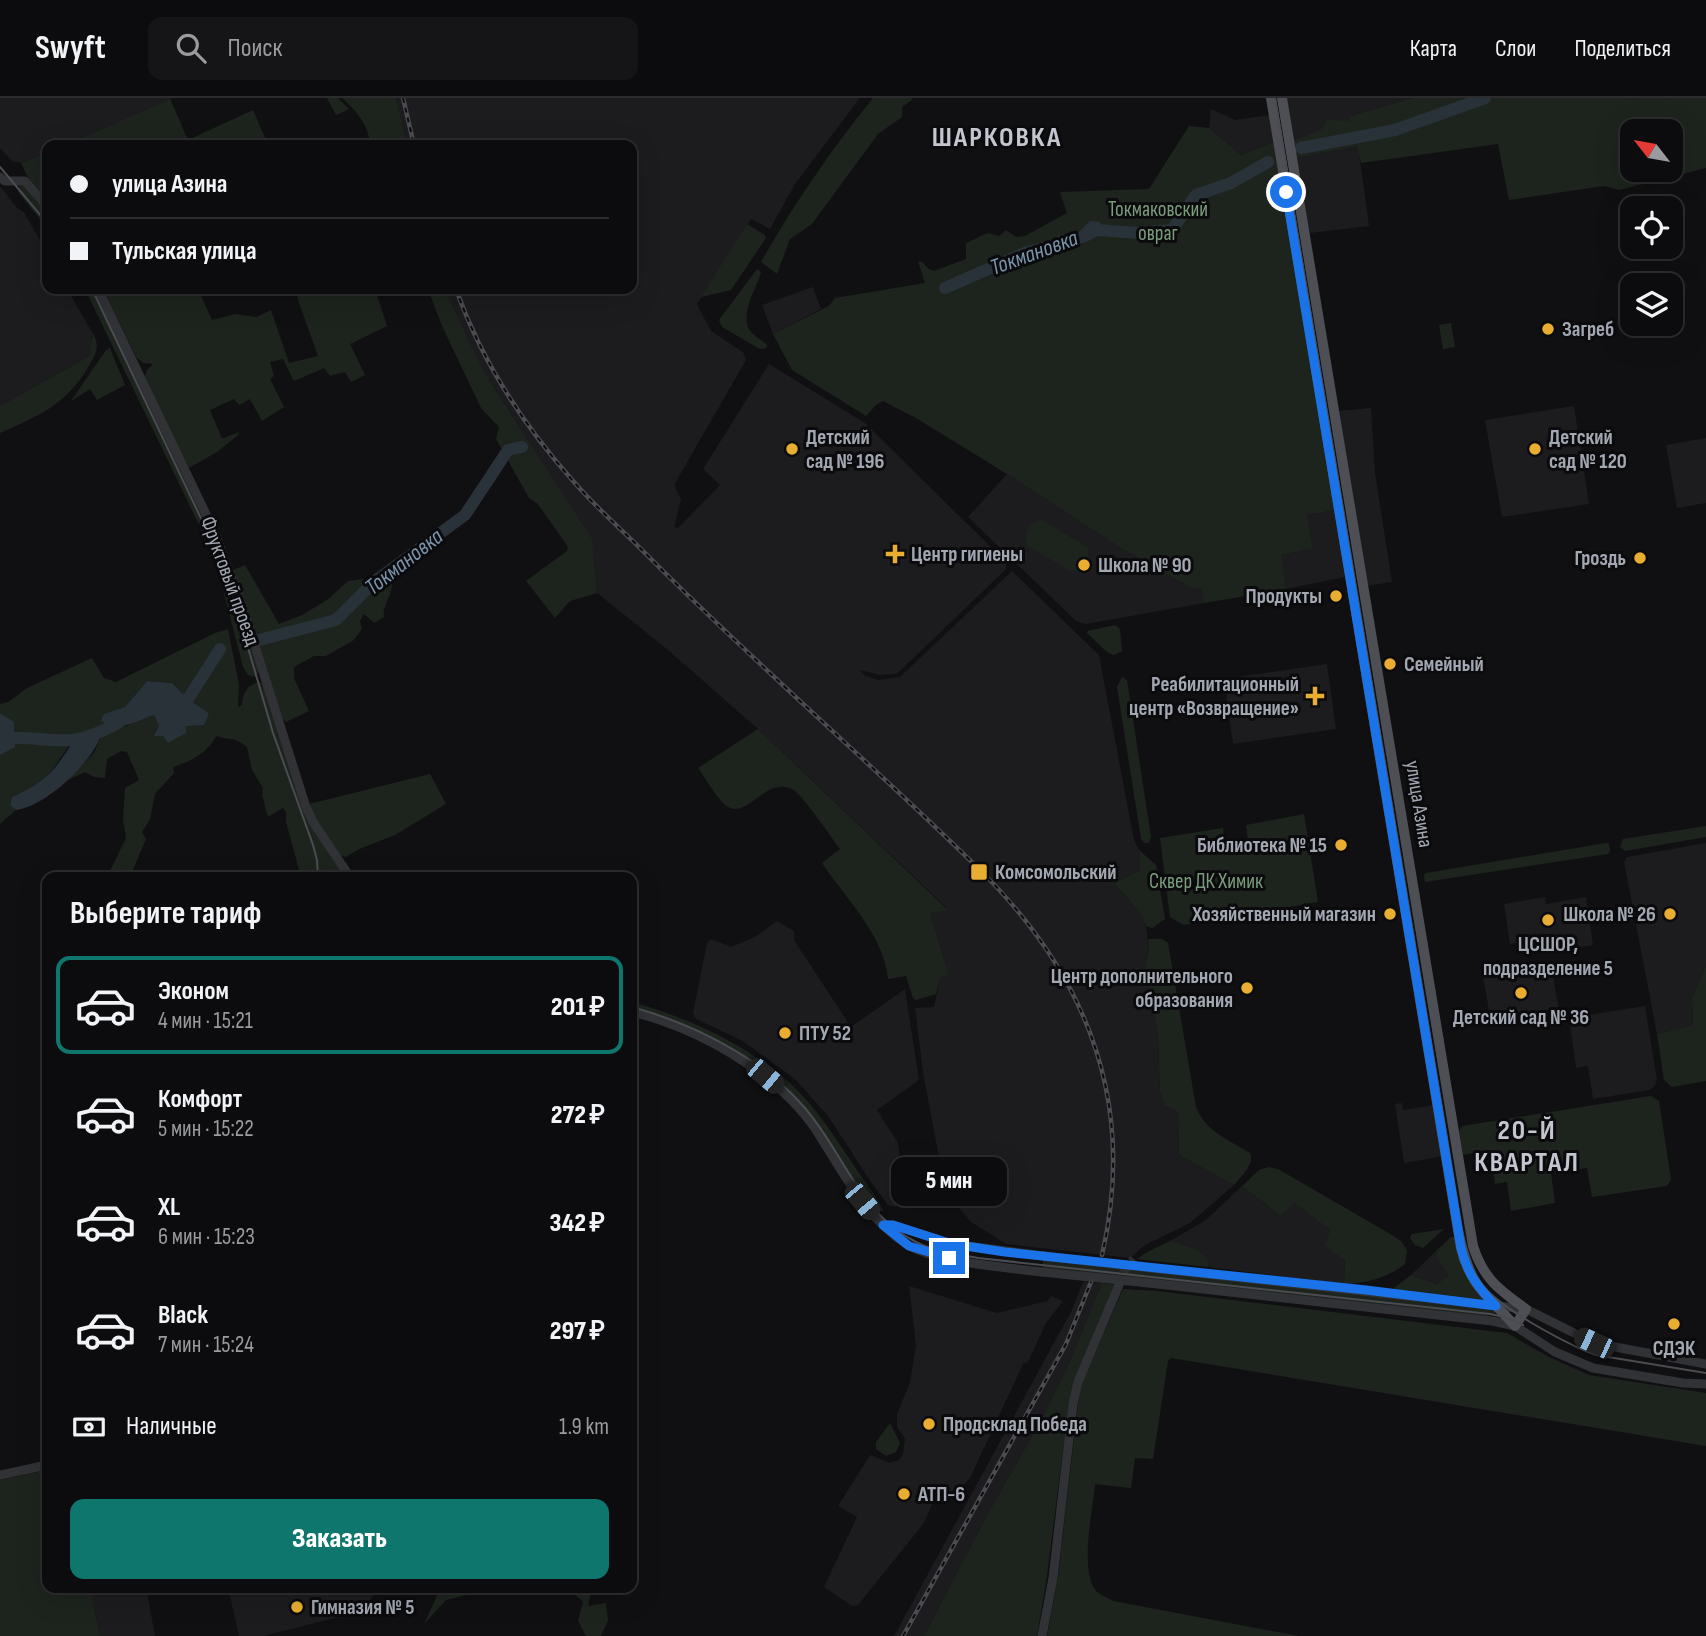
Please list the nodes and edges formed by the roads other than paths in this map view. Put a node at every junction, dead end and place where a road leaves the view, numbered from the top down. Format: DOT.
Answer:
graph roads {
  1 [pos="1271,98"];
  2 [pos="1282,98"];
  3 [pos="0,177"];
  4 [pos="42,200"];
  5 [pos="101,294"];
  6 [pos="347,872"];
  7 [pos="637,1015"];
  8 [pos="883,1225"];
  9 [pos="1119,1285"];
  10 [pos="1496,1306"];
  11 [pos="1526,1309"];
  12 [pos="1515,1326"];
  13 [pos="1706,1364"];
  14 [pos="1706,1384"];
  15 [pos="42,1466"];
  16 [pos="0,1475"];
  17 [pos="1042,1636"];
  1 -- 10 [label="main road, улица Азина"];
  2 -- 11 [label="main road, улица Азина"];
  3 -- 4 [label="street"];
  5 -- 6 [label="street, Фруктовый проезд"];
  7 -- 8 [label="street"];
  8 -- 10 [label="street, bridge"];
  8 -- 12 [label="street, bridge"];
  9 -- 17 [label="street"];
  10 -- 11 [label="street"];
  10 -- 12 [label="main road, улица Азина"];
  11 -- 12 [label="main road"];
  11 -- 13 [label="street, улица Азина"];
  12 -- 14 [label="street, улица Азина"];
  15 -- 16 [label="street"];
}
